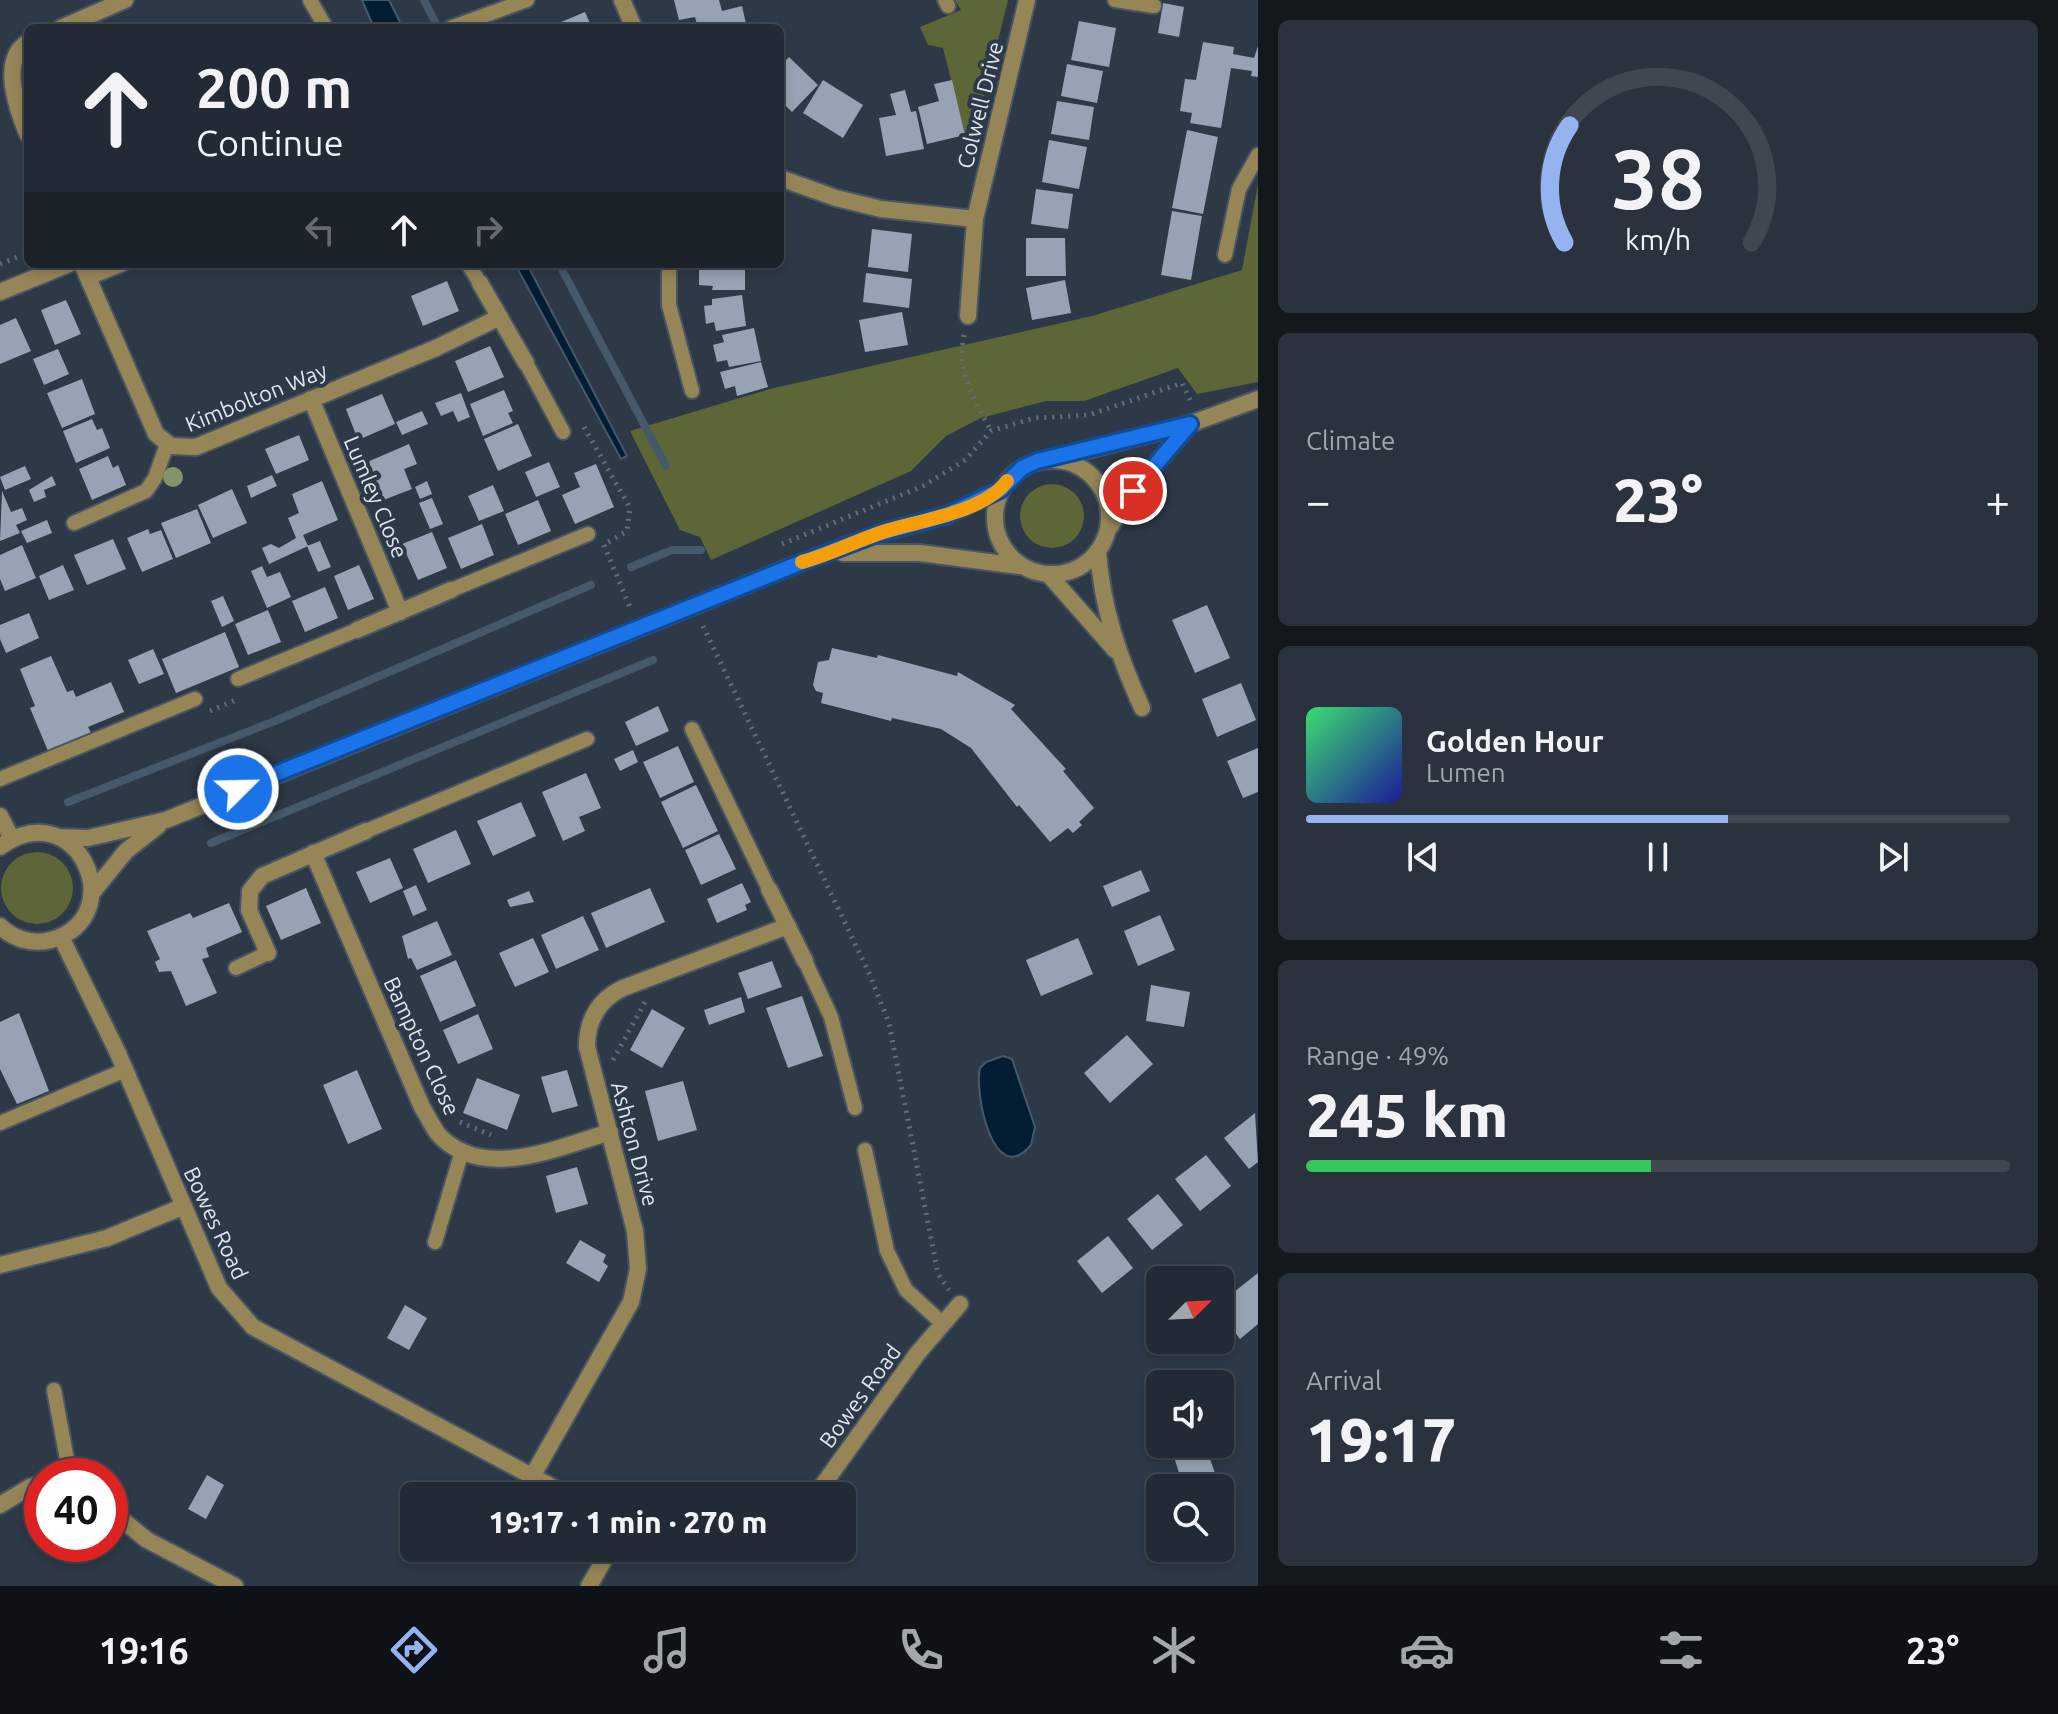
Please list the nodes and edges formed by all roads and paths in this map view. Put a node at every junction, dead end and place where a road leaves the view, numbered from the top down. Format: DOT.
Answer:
graph roads {
  1 [pos="82,0"];
  2 [pos="125,0"];
  3 [pos="310,0"];
  4 [pos="527,0"];
  5 [pos="622,0"];
  6 [pos="1027,0"];
  7 [pos="1115,0"];
  8 [pos="1154,6"];
  9 [pos="89,16"];
  10 [pos="70,24"];
  11 [pos="324,24"];
  12 [pos="461,24"];
  13 [pos="632,24"];
  14 [pos="24,45"];
  15 [pos="24,124"];
  16 [pos="1258,155"];
  17 [pos="784,179"];
  18 [pos="975,219"];
  19 [pos="24,255"];
  20 [pos="1225,255"];
  21 [pos="0,264"];
  22 [pos="59,268"];
  23 [pos="471,268"];
  24 [pos="669,268"];
  25 [pos="85,271"];
  26 [pos="480,283"];
  27 [pos="0,292"];
  28 [pos="968,316"];
  29 [pos="500,317"];
  30 [pos="526,363"];
  31 [pos="692,391"];
  32 [pos="311,399"];
  33 [pos="1258,399"];
  34 [pos="1195,422"];
  35 [pos="991,431"];
  36 [pos="563,432"];
  37 [pos="167,444"];
  38 [pos="1053,459"];
  39 [pos="1000,490"];
  40 [pos="74,523"];
  41 [pos="1107,532"];
  42 [pos="588,534"];
  43 [pos="604,545"];
  44 [pos="776,546"];
  45 [pos="1098,551"];
  46 [pos="834,553"];
  47 [pos="1020,566"];
  48 [pos="1049,575"];
  49 [pos="451,590"];
  50 [pos="644,600"];
  51 [pos="400,612"];
  52 [pos="357,630"];
  53 [pos="688,630"];
  54 [pos="1116,651"];
  55 [pos="238,679"];
  56 [pos="195,699"];
  57 [pos="1142,708"];
  58 [pos="692,729"];
  59 [pos="587,739"];
  60 [pos="0,779"];
  61 [pos="0,816"];
  62 [pos="166,820"];
  63 [pos="366,831"];
  64 [pos="59,837"];
  65 [pos="6,843"];
  66 [pos="313,853"];
  67 [pos="769,889"];
  68 [pos="92,893"];
  69 [pos="788,926"];
  70 [pos="1,929"];
  71 [pos="61,937"];
  72 [pos="268,953"];
  73 [pos="805,961"];
  74 [pos="236,968"];
  75 [pos="660,973"];
  76 [pos="125,1070"];
  77 [pos="598,1089"];
  78 [pos="422,1107"];
  79 [pos="855,1108"];
  80 [pos="0,1123"];
  81 [pos="610,1132"];
  82 [pos="494,1136"];
  83 [pos="865,1150"];
  84 [pos="462,1151"];
  85 [pos="182,1207"];
  86 [pos="435,1242"];
  87 [pos="0,1265"];
  88 [pos="960,1304"];
  89 [pos="942,1323"];
  90 [pos="54,1390"];
  91 [pos="67,1458"];
  92 [pos="533,1475"];
  93 [pos="545,1482"];
  94 [pos="825,1482"];
  95 [pos="24,1491"];
  96 [pos="0,1505"];
  97 [pos="128,1525"];
  98 [pos="603,1562"];
  99 [pos="235,1586"];
  100 [pos="589,1586"];
  1 -- 9 [label="street"];
  2 -- 9 [label="street"];
  3 -- 11 [label="lane"];
  4 -- 12 [label="lane"];
  5 -- 13 [label="street"];
  6 -- 18 [label="street, Colwell Drive"];
  7 -- 8 [label="lane"];
  9 -- 10 [label="street"];
  14 -- 15 [label="street"];
  16 -- 20 [label="lane"];
  17 -- 18 [label="street"];
  18 -- 28 [label="street, Colwell Drive"];
  19 -- 21 [label="path"];
  22 -- 27 [label="street"];
  23 -- 26 [label="lane"];
  24 -- 31 [label="lane"];
  25 -- 37 [label="street, Kimbolton Way"];
  26 -- 29 [label="street"];
  28 -- 35 [label="path"];
  29 -- 30 [label="street"];
  29 -- 32 [label="street, Kimbolton Way"];
  30 -- 36 [label="lane"];
  32 -- 37 [label="street, Kimbolton Way"];
  32 -- 51 [label="street, Lumley Close"];
  33 -- 34 [label="street"];
  34 -- 35 [label="path"];
  34 -- 38 [label="street"];
  34 -- 41 [label="street"];
  35 -- 44 [label="path"];
  37 -- 40 [label="lane"];
  38 -- 39 [label="street"];
  38 -- 41 [label="street"];
  39 -- 46 [label="street"];
  39 -- 47 [label="street"];
  41 -- 45 [label="street"];
  42 -- 49 [label="lane"];
  43 -- 50 [label="path"];
  45 -- 48 [label="street"];
  45 -- 54 [label="street"];
  46 -- 47 [label="street"];
  46 -- 62 [label="street"];
  47 -- 48 [label="street"];
  48 -- 54 [label="street"];
  49 -- 51 [label="street"];
  51 -- 52 [label="street"];
  52 -- 55 [label="lane"];
  53 -- 88 [label="path"];
  54 -- 57 [label="street"];
  56 -- 60 [label="lane"];
  58 -- 67 [label="lane"];
  59 -- 63 [label="lane"];
  61 -- 65 [label="street"];
  62 -- 64 [label="street"];
  62 -- 68 [label="street"];
  63 -- 66 [label="street"];
  64 -- 65 [label="street"];
  64 -- 68 [label="street"];
  66 -- 72 [label="street"];
  66 -- 78 [label="street, Bampton Close"];
  67 -- 69 [label="street"];
  68 -- 71 [label="street"];
  69 -- 73 [label="street"];
  69 -- 75 [label="street, Ashton Drive"];
  70 -- 71 [label="street"];
  71 -- 76 [label="street, Bowes Road"];
  72 -- 74 [label="lane"];
  73 -- 79 [label="lane"];
  75 -- 77 [label="path"];
  75 -- 77 [label="street, Ashton Drive"];
  76 -- 80 [label="lane"];
  76 -- 85 [label="street, Bowes Road"];
  77 -- 81 [label="street, Ashton Drive"];
  78 -- 82 [label="path"];
  78 -- 84 [label="street, Bampton Close"];
  81 -- 84 [label="street"];
  81 -- 92 [label="street, Ashton Drive"];
  83 -- 89 [label="lane"];
  84 -- 86 [label="lane"];
  85 -- 87 [label="street"];
  85 -- 92 [label="street, Bowes Road"];
  88 -- 89 [label="street, Bowes Road"];
  89 -- 94 [label="street, Bowes Road"];
  90 -- 91 [label="lane"];
  92 -- 93 [label="street, Bowes Road"];
  95 -- 96 [label="street"];
  97 -- 99 [label="street"];
  98 -- 100 [label="street"];
}
